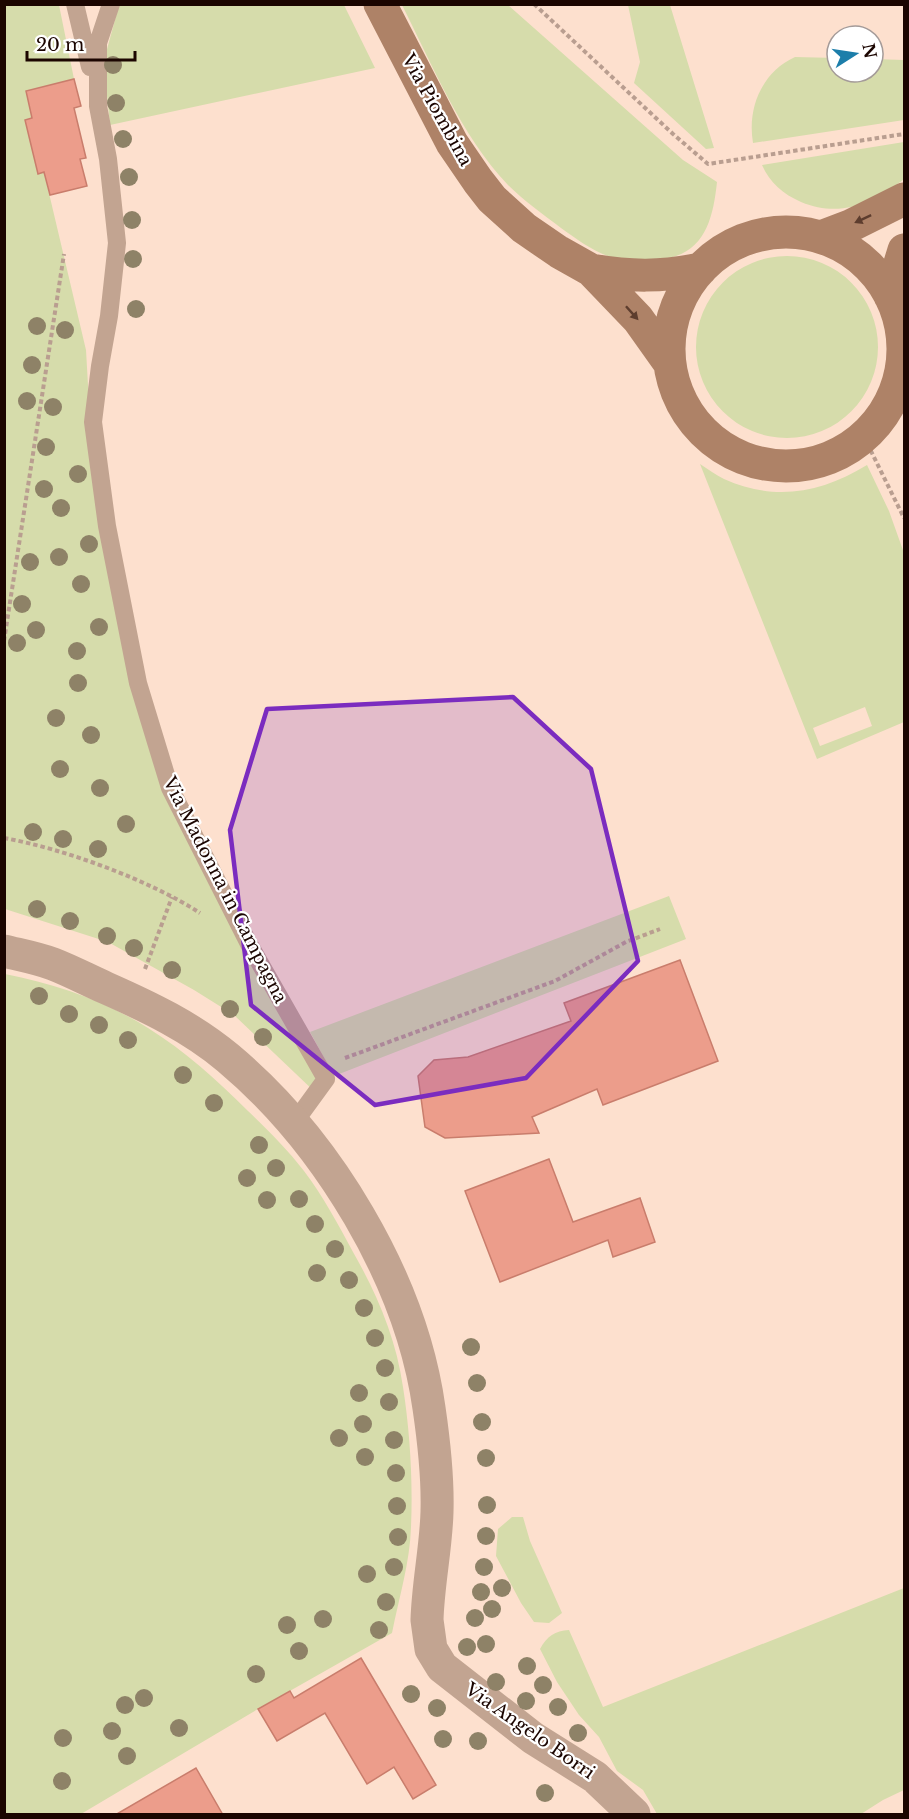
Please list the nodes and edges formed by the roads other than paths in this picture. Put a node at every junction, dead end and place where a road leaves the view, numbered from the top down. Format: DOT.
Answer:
graph roads {
  1 [pos="75,4"];
  2 [pos="111,4"];
  3 [pos="380,4"];
  4 [pos="98,106"];
  5 [pos="904,199"];
  6 [pos="821,237"];
  7 [pos="904,250"];
  8 [pos="701,269"];
  9 [pos="591,270"];
  10 [pos="890,296"];
  11 [pos="670,364"];
  12 [pos="4,951"];
  13 [pos="294,1123"];
  14 [pos="634,1815"];
  1 -- 4 [label="lane, Via Madonna in Campagna"];
  2 -- 4 [label="lane, Via Madonna in Campagna"];
  3 -- 9 [label="street, Via Piombina"];
  4 -- 13 [label="lane, Via Madonna in Campagna"];
  5 -- 6 [label="street, one-way"];
  6 -- 8 [label="street, Via Piombina"];
  6 -- 10 [label="street, Via Piombina"];
  7 -- 10 [label="street"];
  8 -- 9 [label="street, Via Piombina"];
  8 -- 11 [label="street, Via Piombina"];
  9 -- 11 [label="street, Via Piombina, one-way"];
  10 -- 11 [label="street, Via Piombina"];
  12 -- 13 [label="street, Via Angelo Borri"];
  13 -- 14 [label="street, Via Angelo Borri"];
}
